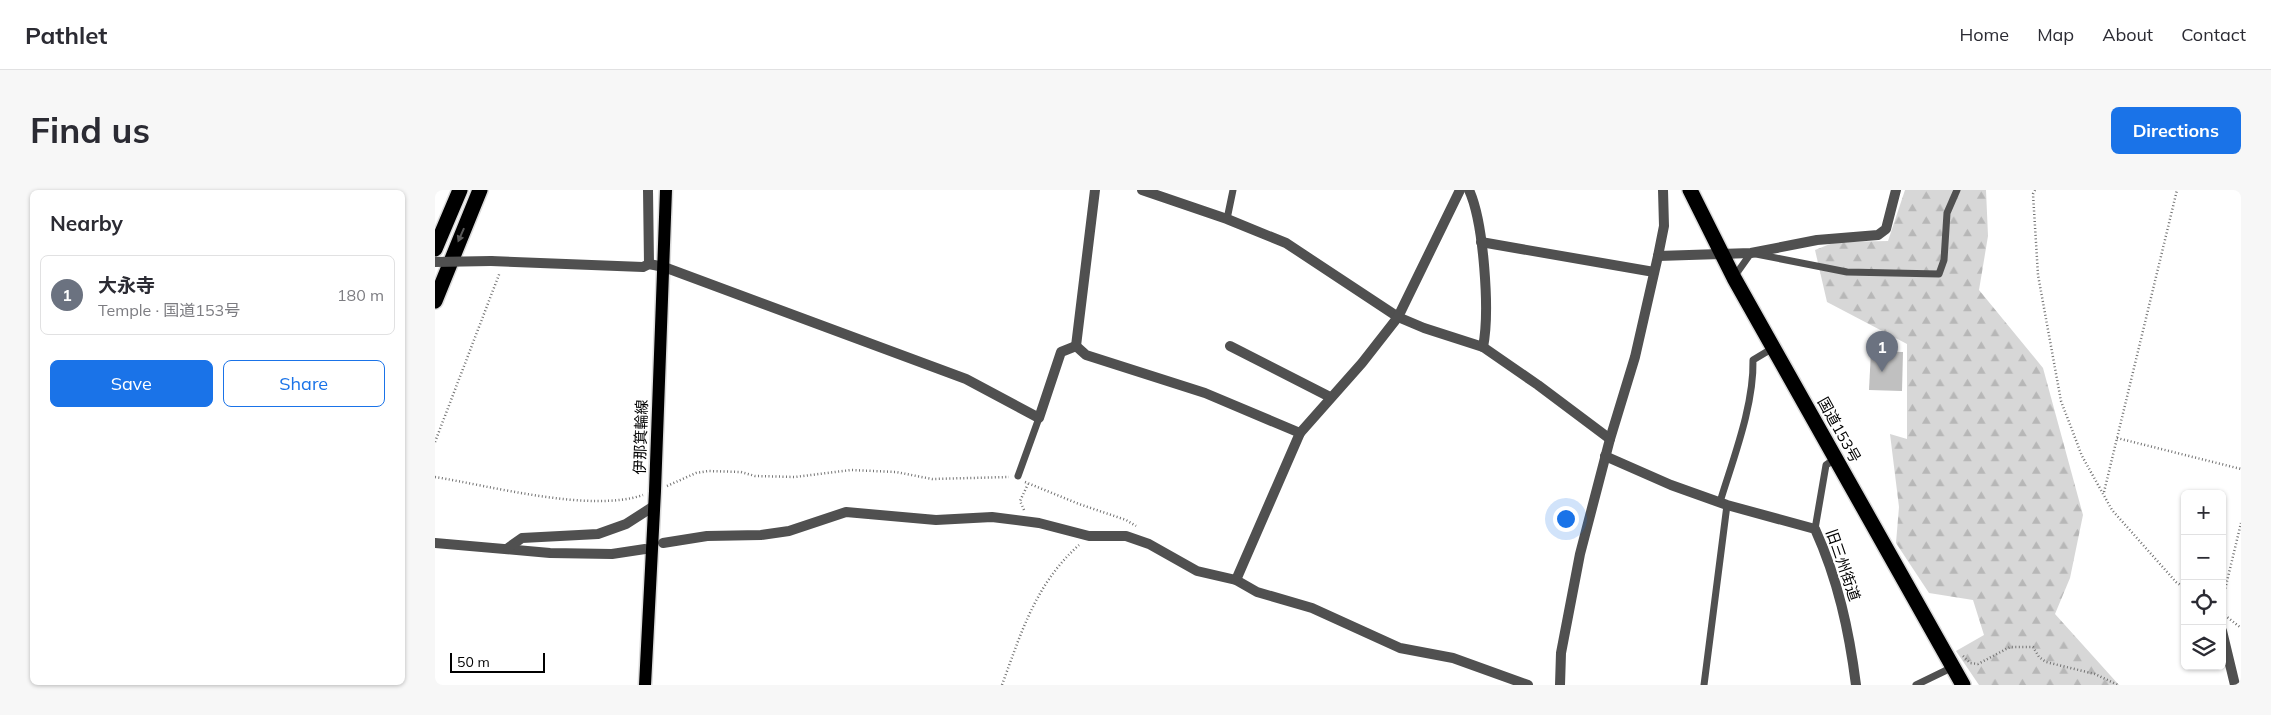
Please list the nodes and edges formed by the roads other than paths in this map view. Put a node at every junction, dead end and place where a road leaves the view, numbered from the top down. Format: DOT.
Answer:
graph roads {
  1 [pos="460,190"];
  2 [pos="481,190"];
  3 [pos="649,190"];
  4 [pos="666,190"];
  5 [pos="1095,190"];
  6 [pos="1142,190"];
  7 [pos="1233,190"];
  8 [pos="1460,190"];
  9 [pos="1469,190"];
  10 [pos="1663,190"];
  11 [pos="1690,190"];
  12 [pos="1896,190"];
  13 [pos="1957,190"];
  14 [pos="1227,219"];
  15 [pos="1481,242"];
  16 [pos="435,248"];
  17 [pos="1720,253"];
  18 [pos="1751,253"];
  19 [pos="1658,256"];
  20 [pos="435,262"];
  21 [pos="649,264"];
  22 [pos="664,267"];
  23 [pos="1655,272"];
  24 [pos="1734,278"];
  25 [pos="435,301"];
  26 [pos="1398,317"];
  27 [pos="1077,346"];
  28 [pos="1230,346"];
  29 [pos="1483,348"];
  30 [pos="1773,348"];
  31 [pos="1330,397"];
  32 [pos="1039,418"];
  33 [pos="1300,433"];
  34 [pos="1610,439"];
  35 [pos="1605,456"];
  36 [pos="1835,459"];
  37 [pos="1018,476"];
  38 [pos="1724,504"];
  39 [pos="654,506"];
  40 [pos="1815,529"];
  41 [pos="435,543"];
  42 [pos="663,543"];
  43 [pos="509,548"];
  44 [pos="645,549"];
  45 [pos="1236,580"];
  46 [pos="2226,648"];
  47 [pos="1953,667"];
  48 [pos="645,685"];
  49 [pos="1528,685"];
  50 [pos="1560,685"];
  51 [pos="1704,685"];
  52 [pos="1856,685"];
  53 [pos="1916,685"];
  54 [pos="1963,685"];
  55 [pos="2235,685"];
  1 -- 16 [label="highway"];
  2 -- 25 [label="highway, one-way"];
  3 -- 21 [label="street"];
  4 -- 22 [label="main road, 伊那箕輪線"];
  5 -- 27 [label="street"];
  6 -- 14 [label="street"];
  7 -- 14 [label="lane"];
  8 -- 26 [label="street"];
  9 -- 15 [label="street"];
  10 -- 19 [label="street"];
  11 -- 17 [label="highway, 国道153号"];
  12 -- 18 [label="street"];
  13 -- 18 [label="lane"];
  14 -- 26 [label="street"];
  15 -- 23 [label="street"];
  15 -- 29 [label="street"];
  17 -- 18 [label="street"];
  17 -- 19 [label="street"];
  17 -- 24 [label="highway, 国道153号"];
  18 -- 24 [label="lane"];
  19 -- 23 [label="street"];
  20 -- 21 [label="street, bridge"];
  21 -- 22 [label="street"];
  22 -- 32 [label="street"];
  22 -- 39 [label="main road, 伊那箕輪線"];
  23 -- 34 [label="street"];
  24 -- 30 [label="highway, 国道153号"];
  26 -- 29 [label="street"];
  26 -- 31 [label="street"];
  27 -- 32 [label="street"];
  27 -- 33 [label="street"];
  28 -- 31 [label="street"];
  29 -- 34 [label="street"];
  30 -- 36 [label="highway, 国道153号"];
  30 -- 38 [label="lane"];
  31 -- 33 [label="street"];
  32 -- 37 [label="lane"];
  33 -- 45 [label="street"];
  34 -- 35 [label="street"];
  35 -- 38 [label="street"];
  35 -- 50 [label="street"];
  36 -- 40 [label="lane, 旧三州街道"];
  36 -- 47 [label="highway, 国道153号"];
  38 -- 40 [label="street"];
  38 -- 51 [label="lane"];
  39 -- 43 [label="street"];
  39 -- 48 [label="main road, 伊那箕輪線"];
  40 -- 52 [label="street, 旧三州街道"];
  41 -- 43 [label="street"];
  42 -- 45 [label="street"];
  43 -- 44 [label="street"];
  45 -- 49 [label="street"];
  46 -- 55 [label="street"];
  47 -- 53 [label="lane"];
  47 -- 54 [label="highway, 国道153号"];
}
